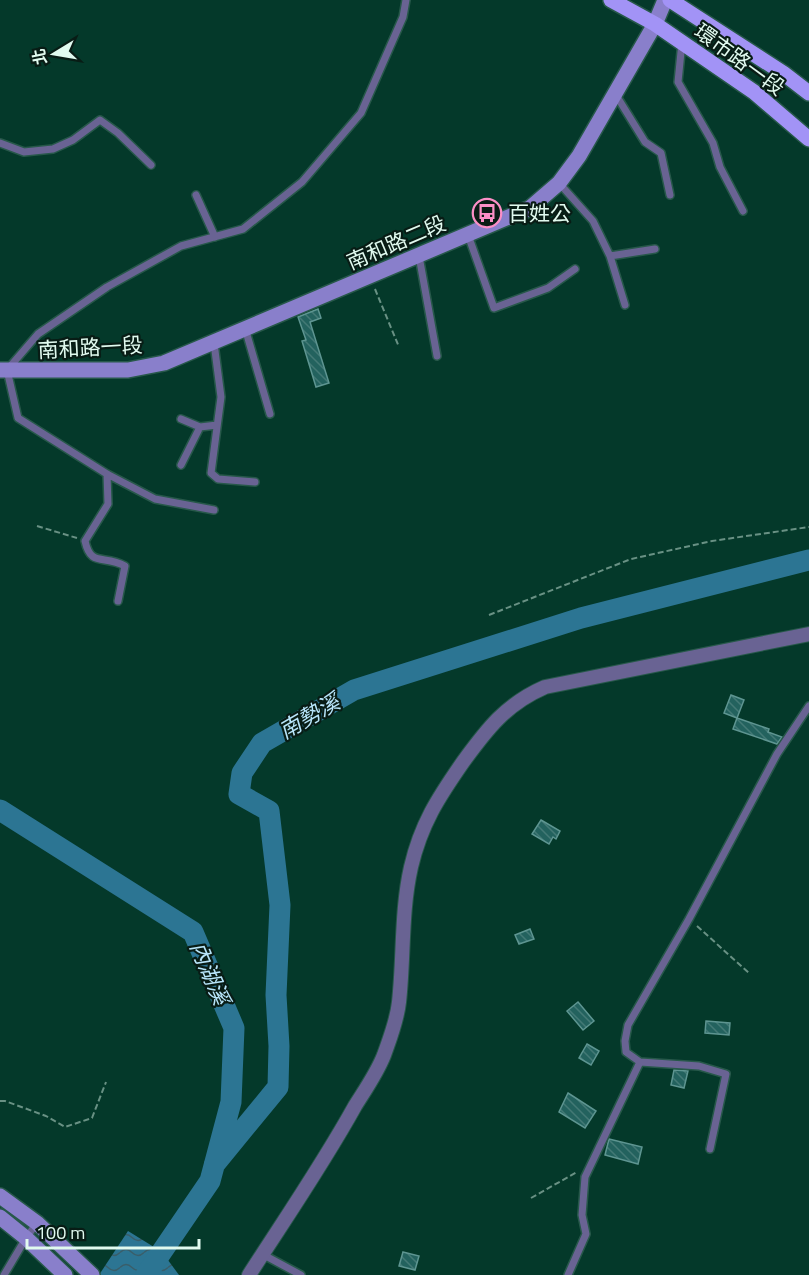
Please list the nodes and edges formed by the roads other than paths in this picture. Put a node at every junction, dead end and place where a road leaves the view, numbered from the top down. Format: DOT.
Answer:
graph roads {
  1 [pos="406,0"];
  2 [pos="611,0"];
  3 [pos="668,0"];
  4 [pos="655,24"];
  5 [pos="682,42"];
  6 [pos="615,92"];
  7 [pos="809,93"];
  8 [pos="809,139"];
  9 [pos="0,143"];
  10 [pos="150,165"];
  11 [pos="559,183"];
  12 [pos="196,195"];
  13 [pos="670,195"];
  14 [pos="743,211"];
  15 [pos="468,235"];
  16 [pos="215,237"];
  17 [pos="655,249"];
  18 [pos="418,256"];
  19 [pos="610,256"];
  20 [pos="575,269"];
  21 [pos="625,305"];
  22 [pos="245,328"];
  23 [pos="214,342"];
  24 [pos="437,356"];
  25 [pos="3,370"];
  26 [pos="270,414"];
  27 [pos="181,419"];
  28 [pos="217,425"];
  29 [pos="200,427"];
  30 [pos="181,465"];
  31 [pos="107,474"];
  32 [pos="255,482"];
  33 [pos="214,510"];
  34 [pos="118,601"];
  35 [pos="809,633"];
  36 [pos="809,706"];
  37 [pos="640,1062"];
  38 [pos="710,1149"];
  39 [pos="0,1196"];
  40 [pos="0,1217"];
  41 [pos="37,1223"];
  42 [pos="26,1238"];
  43 [pos="262,1254"];
  44 [pos="4,1275"];
  45 [pos="65,1275"];
  46 [pos="92,1275"];
  47 [pos="249,1275"];
  48 [pos="302,1275"];
  49 [pos="568,1275"];
  1 -- 16 [label="lane"];
  2 -- 4 [label="main road, 環市路一段"];
  3 -- 4 [label="main road, 南和路二段"];
  3 -- 7 [label="main road, 環市路一段"];
  4 -- 5 [label="main road, 環市路一段"];
  4 -- 6 [label="main road, 南和路二段"];
  5 -- 8 [label="main road, 環市路一段"];
  5 -- 14 [label="lane"];
  6 -- 11 [label="main road, 南和路二段"];
  6 -- 13 [label="lane"];
  9 -- 10 [label="lane"];
  11 -- 15 [label="main road, 南和路二段"];
  11 -- 19 [label="lane"];
  12 -- 16 [label="lane"];
  15 -- 18 [label="main road, 南和路二段"];
  15 -- 20 [label="lane"];
  16 -- 25 [label="lane"];
  17 -- 19 [label="lane"];
  18 -- 22 [label="main road, 南和路二段"];
  18 -- 24 [label="lane"];
  19 -- 21 [label="lane"];
  22 -- 23 [label="main road, 南和路二段"];
  22 -- 26 [label="lane"];
  23 -- 25 [label="main road, 南和路一段"];
  23 -- 28 [label="lane"];
  25 -- 31 [label="lane"];
  27 -- 29 [label="lane"];
  28 -- 29 [label="lane"];
  28 -- 32 [label="lane"];
  29 -- 30 [label="lane"];
  31 -- 33 [label="lane"];
  31 -- 34 [label="lane"];
  35 -- 43 [label="street"];
  36 -- 37 [label="lane"];
  37 -- 38 [label="lane"];
  37 -- 49 [label="lane"];
  39 -- 41 [label="main road"];
  40 -- 42 [label="main road"];
  41 -- 42 [label="lane"];
  41 -- 46 [label="main road"];
  42 -- 44 [label="lane"];
  42 -- 45 [label="main road"];
  43 -- 47 [label="street"];
  43 -- 48 [label="lane"];
}
